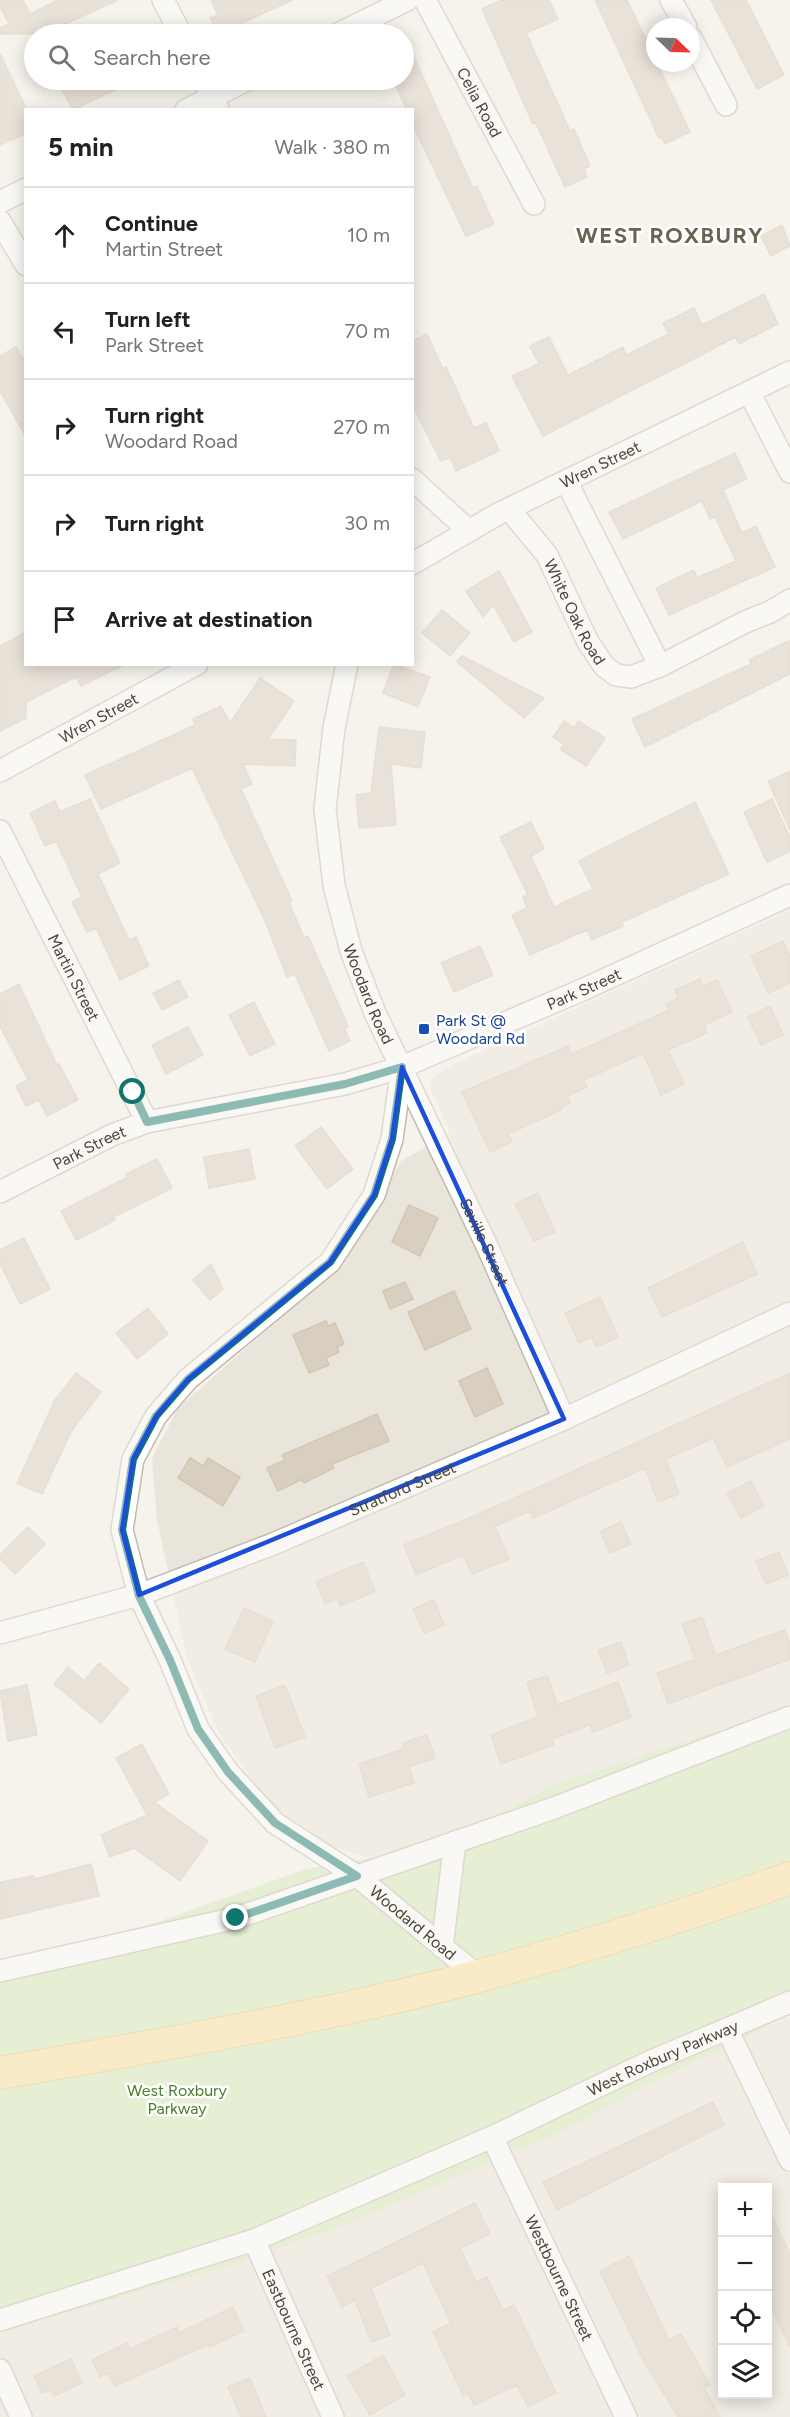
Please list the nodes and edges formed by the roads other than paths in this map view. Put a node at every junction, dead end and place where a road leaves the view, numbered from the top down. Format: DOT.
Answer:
graph roads {
  1 [pos="163,0"];
  2 [pos="407,0"];
  3 [pos="425,0"];
  4 [pos="672,0"];
  5 [pos="681,18"];
  6 [pos="176,24"];
  7 [pos="358,24"];
  8 [pos="700,55"];
  9 [pos="211,95"];
  10 [pos="726,105"];
  11 [pos="189,108"];
  12 [pos="24,190"];
  13 [pos="0,202"];
  14 [pos="534,204"];
  15 [pos="0,221"];
  16 [pos="24,262"];
  17 [pos="790,372"];
  18 [pos="749,392"];
  19 [pos="790,472"];
  20 [pos="414,481"];
  21 [pos="566,481"];
  22 [pos="509,509"];
  23 [pos="469,531"];
  24 [pos="414,563"];
  25 [pos="790,600"];
  26 [pos="193,666"];
  27 [pos="347,666"];
  28 [pos="660,666"];
  29 [pos="0,771"];
  30 [pos="0,831"];
  31 [pos="790,895"];
  32 [pos="402,1067"];
  33 [pos="147,1122"];
  34 [pos="0,1192"];
  35 [pos="790,1313"];
  36 [pos="564,1419"];
  37 [pos="139,1596"];
  38 [pos="0,1633"];
  39 [pos="790,1717"];
  40 [pos="455,1842"];
  41 [pos="357,1876"];
  42 [pos="790,1878"];
  43 [pos="442,1947"];
  44 [pos="0,1971"];
  45 [pos="478,1976"];
  46 [pos="790,2002"];
  47 [pos="727,2029"];
  48 [pos="0,2073"];
  49 [pos="492,2137"];
  50 [pos="790,2160"];
  51 [pos="254,2240"];
  52 [pos="0,2320"];
  53 [pos="0,2370"];
  54 [pos="21,2417"];
  55 [pos="333,2417"];
  56 [pos="626,2417"];
  1 -- 6 [label="street"];
  2 -- 7 [label="street"];
  3 -- 14 [label="street, Celia Road"];
  4 -- 5 [label="street"];
  8 -- 10 [label="street"];
  9 -- 11 [label="street"];
  12 -- 13 [label="street"];
  15 -- 16 [label="street"];
  17 -- 18 [label="street, Wren Street"];
  18 -- 19 [label="street"];
  18 -- 21 [label="street, Wren Street"];
  20 -- 23 [label="street"];
  21 -- 22 [label="street, Wren Street"];
  21 -- 28 [label="street"];
  22 -- 23 [label="street, Wren Street"];
  22 -- 28 [label="street, White Oak Road"];
  23 -- 24 [label="street, Wren Street"];
  25 -- 28 [label="street, White Oak Road"];
  26 -- 29 [label="street, Wren Street"];
  27 -- 32 [label="street, Woodard Road"];
  30 -- 33 [label="street, Martin Street"];
  31 -- 32 [label="street, Park Street"];
  32 -- 33 [label="street, Park Street"];
  32 -- 36 [label="street, Saville Street"];
  32 -- 37 [label="street, Woodard Road"];
  33 -- 34 [label="street, Park Street"];
  35 -- 36 [label="street, Stratford Street"];
  36 -- 37 [label="street, Stratford Street"];
  37 -- 38 [label="street, Stratford Street"];
  37 -- 41 [label="street, Woodard Road"];
  39 -- 40 [label="street"];
  40 -- 41 [label="street"];
  40 -- 43 [label="street"];
  41 -- 43 [label="street, Woodard Road"];
  41 -- 44 [label="street"];
  42 -- 45 [label="main road"];
  43 -- 45 [label="street, Woodard Road"];
  45 -- 48 [label="main road"];
  46 -- 47 [label="street, West Roxbury Parkway"];
  47 -- 49 [label="street, West Roxbury Parkway"];
  47 -- 50 [label="street"];
  49 -- 51 [label="street, West Roxbury Parkway"];
  49 -- 56 [label="street, Westbourne Street"];
  51 -- 52 [label="street, West Roxbury Parkway"];
  51 -- 55 [label="street, Eastbourne Street"];
  53 -- 54 [label="street"];
}
